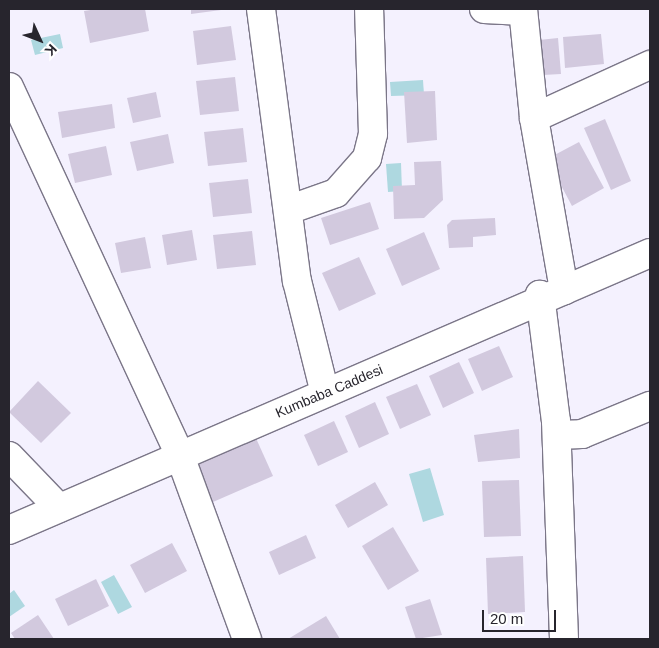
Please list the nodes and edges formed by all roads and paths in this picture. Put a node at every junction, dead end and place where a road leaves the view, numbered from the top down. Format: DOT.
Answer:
graph roads {
  1 [pos="261,9"];
  2 [pos="369,9"];
  3 [pos="484,9"];
  4 [pos="523,10"];
  5 [pos="650,65"];
  6 [pos="9,87"];
  7 [pos="534,118"];
  8 [pos="288,210"];
  9 [pos="650,253"];
  10 [pos="550,297"];
  11 [pos="325,393"];
  12 [pos="650,406"];
  13 [pos="556,435"];
  14 [pos="9,456"];
  15 [pos="180,456"];
  16 [pos="59,508"];
  17 [pos="9,530"];
  18 [pos="247,639"];
  19 [pos="564,639"];
  1 -- 8 [label="street"];
  2 -- 8 [label="street"];
  3 -- 4 [label="street"];
  4 -- 7 [label="street"];
  5 -- 7 [label="street"];
  6 -- 15 [label="street"];
  7 -- 10 [label="street"];
  8 -- 11 [label="street"];
  9 -- 10 [label="street, Kumbaba Caddesi"];
  10 -- 11 [label="street, Kumbaba Caddesi"];
  10 -- 13 [label="street"];
  11 -- 15 [label="street, Kumbaba Caddesi"];
  12 -- 13 [label="street"];
  13 -- 19 [label="street"];
  14 -- 16 [label="street"];
  15 -- 16 [label="street, Kumbaba Caddesi"];
  15 -- 18 [label="street"];
  16 -- 17 [label="street, Kumbaba Caddesi"];
}
